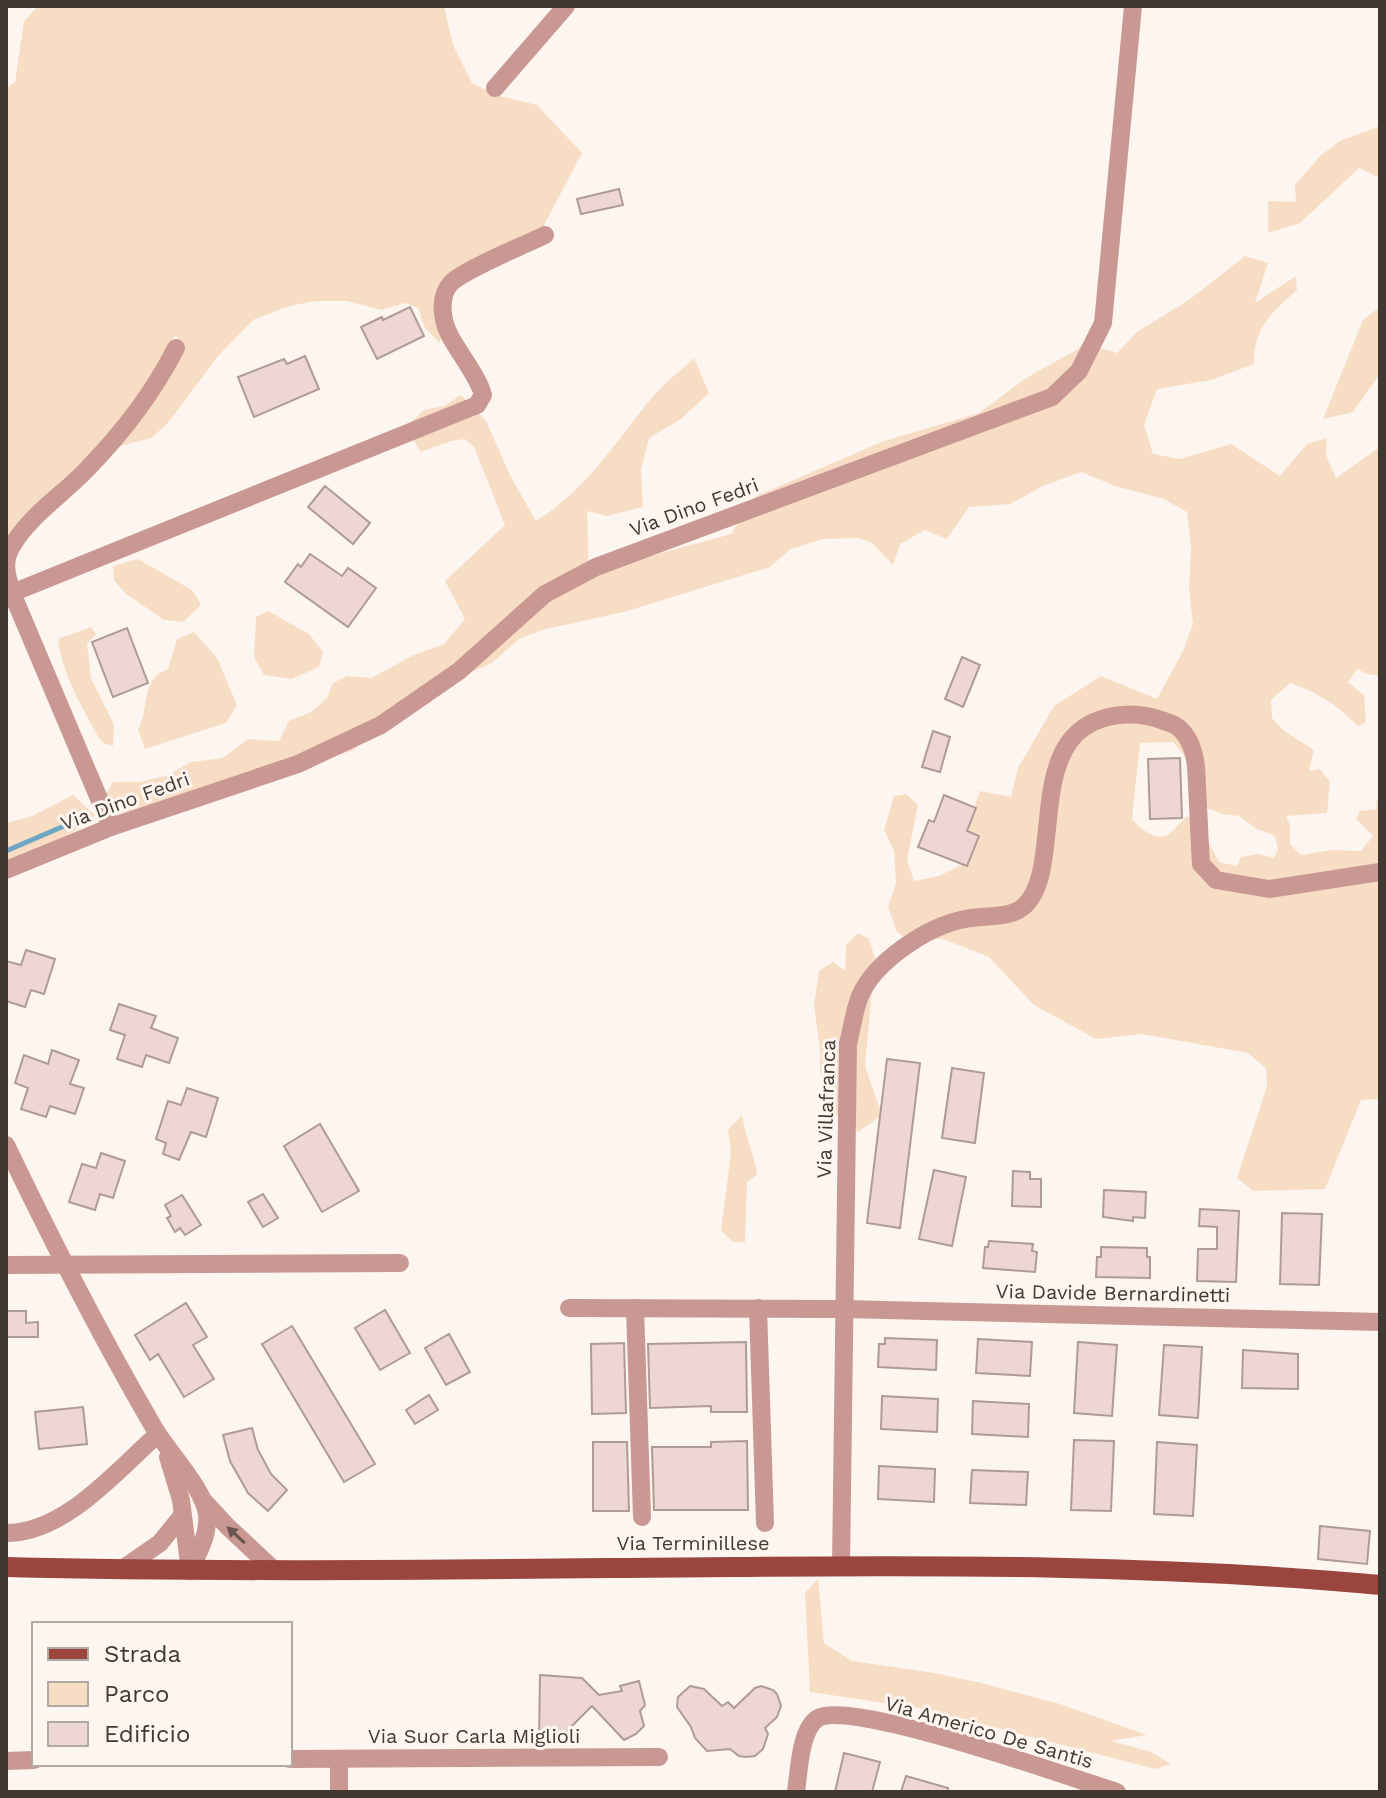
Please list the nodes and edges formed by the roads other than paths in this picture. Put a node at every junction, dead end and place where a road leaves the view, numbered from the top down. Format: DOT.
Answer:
graph roads {
  1 [pos="566,6"];
  2 [pos="1133,6"];
  3 [pos="495,88"];
  4 [pos="545,235"];
  5 [pos="176,348"];
  6 [pos="12,593"];
  7 [pos="111,827"];
  8 [pos="6,870"];
  9 [pos="1380,872"];
  10 [pos="6,1145"];
  11 [pos="400,1263"];
  12 [pos="6,1265"];
  13 [pos="64,1266"];
  14 [pos="569,1308"];
  15 [pos="635,1308"];
  16 [pos="758,1308"];
  17 [pos="845,1309"];
  18 [pos="1380,1322"];
  19 [pos="162,1443"];
  20 [pos="200,1496"];
  21 [pos="181,1517"];
  22 [pos="642,1517"];
  23 [pos="765,1523"];
  24 [pos="6,1533"];
  25 [pos="841,1566"];
  26 [pos="6,1567"];
  27 [pos="121,1570"];
  28 [pos="274,1570"];
  29 [pos="190,1571"];
  30 [pos="1380,1585"];
  31 [pos="659,1757"];
  32 [pos="292,1759"];
  33 [pos="339,1759"];
  34 [pos="32,1760"];
  35 [pos="6,1761"];
  36 [pos="339,1792"];
  37 [pos="796,1792"];
  38 [pos="1117,1792"];
  1 -- 3 [label="street"];
  2 -- 7 [label="street, Via Dino Fedri"];
  4 -- 6 [label="street"];
  5 -- 6 [label="street"];
  6 -- 7 [label="street"];
  7 -- 8 [label="street, Via Dino Fedri"];
  9 -- 17 [label="street, Via Villafranca"];
  10 -- 13 [label="street"];
  11 -- 13 [label="street"];
  12 -- 13 [label="street"];
  13 -- 19 [label="street"];
  14 -- 15 [label="street, Via Davide Bernardinetti"];
  15 -- 16 [label="street, Via Davide Bernardinetti"];
  15 -- 22 [label="street"];
  16 -- 17 [label="street, Via Davide Bernardinetti"];
  16 -- 23 [label="street"];
  17 -- 18 [label="street, Via Davide Bernardinetti"];
  17 -- 25 [label="street, Via Villafranca"];
  19 -- 20 [label="street"];
  19 -- 21 [label="street"];
  19 -- 24 [label="street"];
  28 -- 20 [label="street, one-way"];
  20 -- 29 [label="street"];
  21 -- 27 [label="street"];
  21 -- 29 [label="street"];
  25 -- 28 [label="main road, Via Terminillese"];
  25 -- 30 [label="main road, Via Terminillese"];
  26 -- 27 [label="main road, Via Terminillese"];
  27 -- 29 [label="main road, Via Terminillese"];
  28 -- 29 [label="main road, Via Terminillese"];
  31 -- 33 [label="street, Via Suor Carla Miglioli"];
  32 -- 33 [label="street, Via Suor Carla Miglioli"];
  33 -- 36 [label="street"];
  34 -- 35 [label="street"];
  37 -- 38 [label="street, Via Americo De Santis"];
}
